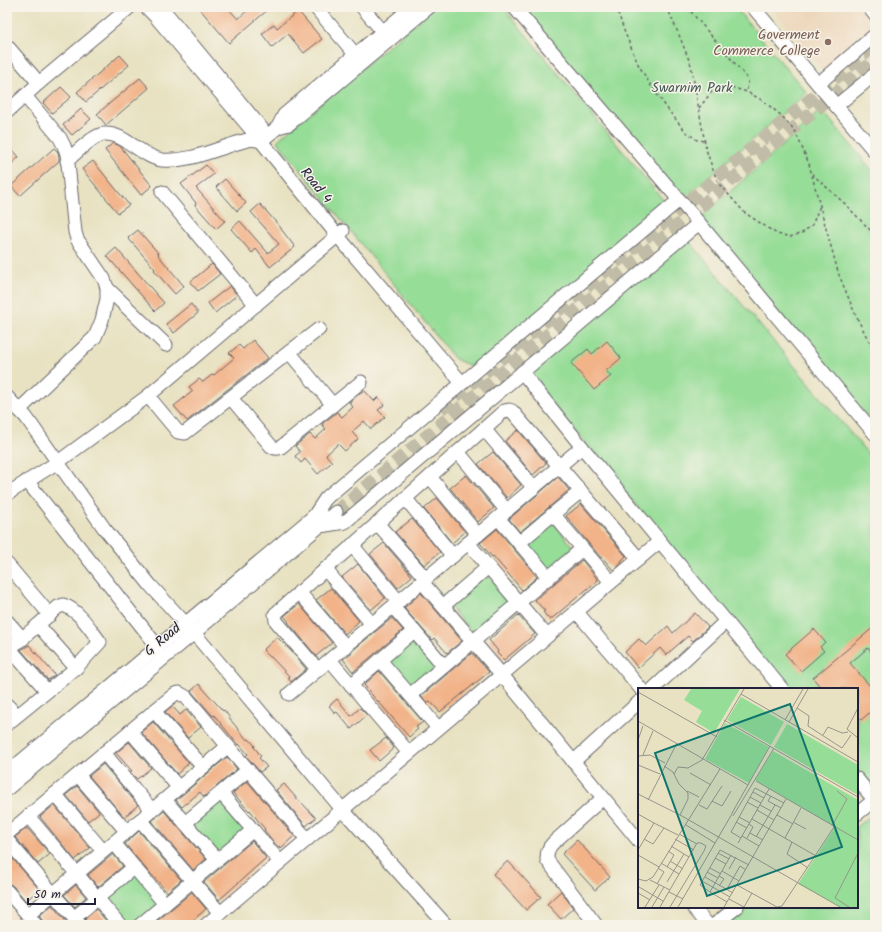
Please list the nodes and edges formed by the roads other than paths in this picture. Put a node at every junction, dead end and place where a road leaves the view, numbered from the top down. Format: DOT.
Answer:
graph roads {
  1 [pos="130,7"];
  2 [pos="146,7"];
  3 [pos="161,7"];
  4 [pos="315,7"];
  5 [pos="362,7"];
  6 [pos="412,7"];
  7 [pos="429,7"];
  8 [pos="514,7"];
  9 [pos="753,7"];
  10 [pos="868,7"];
  11 [pos="875,15"];
  12 [pos="875,35"];
  13 [pos="386,36"];
  14 [pos="7,46"];
  15 [pos="356,54"];
  16 [pos="875,74"];
  17 [pos="39,83"];
  18 [pos="818,84"];
  19 [pos="24,96"];
  20 [pos="836,106"];
  21 [pos="7,112"];
  22 [pos="278,127"];
  23 [pos="264,138"];
  24 [pos="875,152"];
  25 [pos="68,161"];
  26 [pos="162,192"];
  27 [pos="679,200"];
  28 [pos="699,223"];
  29 [pos="340,233"];
  30 [pos="107,288"];
  31 [pos="256,305"];
  32 [pos="319,329"];
  33 [pos="166,345"];
  34 [pos="289,352"];
  35 [pos="522,372"];
  36 [pos="465,380"];
  37 [pos="361,382"];
  38 [pos="148,396"];
  39 [pos="7,397"];
  40 [pos="231,398"];
  41 [pos="333,405"];
  42 [pos="19,410"];
  43 [pos="484,429"];
  44 [pos="875,434"];
  45 [pos="582,448"];
  46 [pos="458,452"];
  47 [pos="58,462"];
  48 [pos="560,466"];
  49 [pos="430,477"];
  50 [pos="27,481"];
  51 [pos="534,488"];
  52 [pos="581,491"];
  53 [pos="7,494"];
  54 [pos="405,498"];
  55 [pos="333,508"];
  56 [pos="502,514"];
  57 [pos="553,514"];
  58 [pos="317,521"];
  59 [pos="377,523"];
  60 [pos="478,535"];
  61 [pos="660,541"];
  62 [pos="468,543"];
  63 [pos="519,543"];
  64 [pos="352,545"];
  65 [pos="582,550"];
  66 [pos="453,556"];
  67 [pos="639,559"];
  68 [pos="7,564"];
  69 [pos="488,567"];
  70 [pos="326,569"];
  71 [pos="549,578"];
  72 [pos="424,580"];
  73 [pos="611,582"];
  74 [pos="299,592"];
  75 [pos="519,603"];
  76 [pos="396,604"];
  77 [pos="443,606"];
  78 [pos="576,612"];
  79 [pos="50,615"];
  80 [pos="7,621"];
  81 [pos="726,621"];
  82 [pos="372,624"];
  83 [pos="38,625"];
  84 [pos="189,628"];
  85 [pos="414,631"];
  86 [pos="547,636"];
  87 [pos="22,638"];
  88 [pos="473,642"];
  89 [pos="158,647"];
  90 [pos="346,647"];
  91 [pos="9,650"];
  92 [pos="330,660"];
  93 [pos="380,660"];
  94 [pos="444,666"];
  95 [pos="76,668"];
  96 [pos="318,670"];
  97 [pos="502,675"];
  98 [pos="351,685"];
  99 [pos="640,688"];
  100 [pos="654,688"];
  101 [pos="781,688"];
  102 [pos="47,691"];
  103 [pos="290,694"];
  104 [pos="410,695"];
  105 [pos="638,703"];
  106 [pos="7,705"];
  107 [pos="154,711"];
  108 [pos="12,719"];
  109 [pos="438,728"];
  110 [pos="130,731"];
  111 [pos="228,746"];
  112 [pos="104,753"];
  113 [pos="409,753"];
  114 [pos="573,762"];
  115 [pos="203,767"];
  116 [pos="248,770"];
  117 [pos="7,773"];
  118 [pos="78,775"];
  119 [pos="858,780"];
  120 [pos="7,788"];
  121 [pos="179,788"];
  122 [pos="221,793"];
  123 [pos="54,794"];
  124 [pos="873,794"];
  125 [pos="603,798"];
  126 [pos="165,800"];
  127 [pos="342,809"];
  128 [pos="152,810"];
  129 [pos="858,813"];
  130 [pos="28,816"];
  131 [pos="140,820"];
  132 [pos="185,823"];
  133 [pos="253,830"];
  134 [pos="127,832"];
  135 [pos="7,834"];
  136 [pos="307,839"];
  137 [pos="7,840"];
  138 [pos="638,840"];
  139 [pos="114,843"];
  140 [pos="103,851"];
  141 [pos="217,860"];
  142 [pos="280,862"];
  143 [pos="134,867"];
  144 [pos="76,874"];
  145 [pos="192,881"];
  146 [pos="7,891"];
  147 [pos="54,893"];
  148 [pos="97,898"];
  149 [pos="166,904"];
  150 [pos="694,908"];
  151 [pos="737,908"];
  152 [pos="220,913"];
  153 [pos="32,920"];
  154 [pos="77,921"];
  155 [pos="120,925"];
  156 [pos="140,925"];
  157 [pos="206,925"];
  158 [pos="446,925"];
  159 [pos="596,925"];
  160 [pos="708,925"];
  161 [pos="714,925"];
  1 -- 17 [label="street"];
  2 -- 23 [label="street, Road 4"];
  3 -- 23 [label="street, Road 4"];
  4 -- 15 [label="street"];
  5 -- 13 [label="street"];
  6 -- 13 [label="street"];
  7 -- 13 [label="street"];
  8 -- 27 [label="street"];
  9 -- 18 [label="street"];
  10 -- 11 [label="street"];
  12 -- 18 [label="street"];
  13 -- 15 [label="street"];
  13 -- 22 [label="street"];
  14 -- 17 [label="street"];
  15 -- 22 [label="street"];
  16 -- 20 [label="street"];
  17 -- 19 [label="street"];
  18 -- 20 [label="street"];
  19 -- 21 [label="street"];
  19 -- 25 [label="street"];
  20 -- 24 [label="street"];
  22 -- 23 [label="street"];
  23 -- 25 [label="street"];
  23 -- 29 [label="street, Road 4"];
  25 -- 30 [label="street"];
  26 -- 31 [label="street"];
  27 -- 28 [label="street"];
  27 -- 36 [label="street"];
  28 -- 35 [label="street"];
  28 -- 44 [label="street"];
  29 -- 31 [label="street"];
  29 -- 36 [label="street, Road 4"];
  30 -- 33 [label="street"];
  30 -- 42 [label="street"];
  31 -- 38 [label="street"];
  32 -- 34 [label="street"];
  34 -- 40 [label="street"];
  34 -- 41 [label="street"];
  35 -- 45 [label="street"];
  35 -- 58 [label="street"];
  36 -- 58 [label="street"];
  37 -- 41 [label="street"];
  38 -- 40 [label="street"];
  38 -- 47 [label="street"];
  39 -- 42 [label="street"];
  40 -- 41 [label="street"];
  42 -- 47 [label="street"];
  43 -- 46 [label="street"];
  43 -- 48 [label="street"];
  43 -- 51 [label="street"];
  45 -- 48 [label="street"];
  45 -- 61 [label="street"];
  46 -- 49 [label="street"];
  46 -- 56 [label="street"];
  47 -- 50 [label="street"];
  47 -- 84 [label="street"];
  48 -- 51 [label="street"];
  48 -- 52 [label="street"];
  49 -- 54 [label="street"];
  49 -- 60 [label="street"];
  50 -- 53 [label="street"];
  50 -- 89 [label="street"];
  51 -- 56 [label="street"];
  52 -- 57 [label="street"];
  52 -- 67 [label="street"];
  54 -- 59 [label="street"];
  54 -- 66 [label="street"];
  55 -- 58 [label="street, G Road"];
  56 -- 60 [label="street"];
  56 -- 63 [label="street"];
  57 -- 63 [label="street"];
  57 -- 65 [label="street"];
  58 -- 84 [label="street, G Road"];
  59 -- 64 [label="street"];
  59 -- 72 [label="street"];
  60 -- 62 [label="street"];
  61 -- 67 [label="street"];
  61 -- 81 [label="street"];
  62 -- 66 [label="street"];
  62 -- 69 [label="street"];
  63 -- 71 [label="street"];
  64 -- 70 [label="street"];
  64 -- 76 [label="street"];
  65 -- 71 [label="street"];
  65 -- 73 [label="street"];
  66 -- 72 [label="street"];
  67 -- 73 [label="street"];
  68 -- 79 [label="street"];
  69 -- 75 [label="street"];
  69 -- 77 [label="street"];
  70 -- 74 [label="street"];
  70 -- 82 [label="street"];
  71 -- 75 [label="street"];
  72 -- 76 [label="street"];
  72 -- 77 [label="street"];
  73 -- 78 [label="street"];
  74 -- 90 [label="street"];
  74 -- 96 [label="street"];
  75 -- 86 [label="street"];
  75 -- 88 [label="street"];
  76 -- 82 [label="street"];
  76 -- 85 [label="street"];
  77 -- 88 [label="street"];
  78 -- 86 [label="street"];
  78 -- 99 [label="street"];
  79 -- 83 [label="street"];
  79 -- 95 [label="street"];
  80 -- 87 [label="street"];
  81 -- 100 [label="street"];
  81 -- 101 [label="street"];
  82 -- 90 [label="street"];
  83 -- 87 [label="street"];
  83 -- 95 [label="street"];
  84 -- 89 [label="street, G Road"];
  84 -- 120 [label="street, G Road"];
  84 -- 127 [label="street"];
  85 -- 93 [label="street"];
  85 -- 94 [label="street"];
  86 -- 97 [label="street"];
  87 -- 91 [label="street"];
  88 -- 94 [label="street"];
  88 -- 97 [label="street"];
  89 -- 117 [label="street, G Road"];
  90 -- 92 [label="street"];
  91 -- 102 [label="street"];
  92 -- 96 [label="street"];
  92 -- 98 [label="street"];
  93 -- 98 [label="street"];
  93 -- 104 [label="street"];
  94 -- 104 [label="street"];
  95 -- 102 [label="street"];
  96 -- 103 [label="street"];
  97 -- 109 [label="street"];
  97 -- 114 [label="street"];
  98 -- 113 [label="street"];
  102 -- 108 [label="street"];
  104 -- 109 [label="street"];
  105 -- 114 [label="street"];
  106 -- 108 [label="street"];
  107 -- 110 [label="street"];
  107 -- 111 [label="street"];
  107 -- 115 [label="street"];
  109 -- 113 [label="street"];
  110 -- 112 [label="street"];
  110 -- 121 [label="street"];
  111 -- 115 [label="street"];
  111 -- 116 [label="street"];
  112 -- 118 [label="street"];
  112 -- 128 [label="street"];
  113 -- 127 [label="street"];
  114 -- 125 [label="street"];
  115 -- 121 [label="street"];
  116 -- 122 [label="street"];
  116 -- 136 [label="street"];
  118 -- 123 [label="street"];
  118 -- 134 [label="street"];
  119 -- 124 [label="street"];
  121 -- 126 [label="street"];
  122 -- 132 [label="street"];
  122 -- 133 [label="street"];
  123 -- 130 [label="street"];
  123 -- 140 [label="street"];
  124 -- 129 [label="street"];
  125 -- 138 [label="street"];
  125 -- 159 [label="street"];
  126 -- 128 [label="street"];
  126 -- 132 [label="street"];
  127 -- 136 [label="street"];
  127 -- 158 [label="street"];
  128 -- 131 [label="street"];
  130 -- 135 [label="street"];
  130 -- 144 [label="street"];
  131 -- 134 [label="street"];
  131 -- 145 [label="street"];
  132 -- 141 [label="street"];
  133 -- 141 [label="street"];
  133 -- 142 [label="street"];
  134 -- 139 [label="street"];
  136 -- 142 [label="street"];
  137 -- 147 [label="street"];
  139 -- 140 [label="street"];
  139 -- 143 [label="street"];
  140 -- 144 [label="street"];
  141 -- 145 [label="street"];
  142 -- 152 [label="street"];
  143 -- 148 [label="street"];
  143 -- 149 [label="street"];
  144 -- 147 [label="street"];
  144 -- 148 [label="street"];
  145 -- 149 [label="street"];
  145 -- 152 [label="street"];
  146 -- 153 [label="street"];
  147 -- 153 [label="street"];
  147 -- 154 [label="street"];
  148 -- 154 [label="street"];
  148 -- 155 [label="street"];
  149 -- 156 [label="street"];
  150 -- 160 [label="street"];
  151 -- 161 [label="street"];
  152 -- 157 [label="street"];
}
